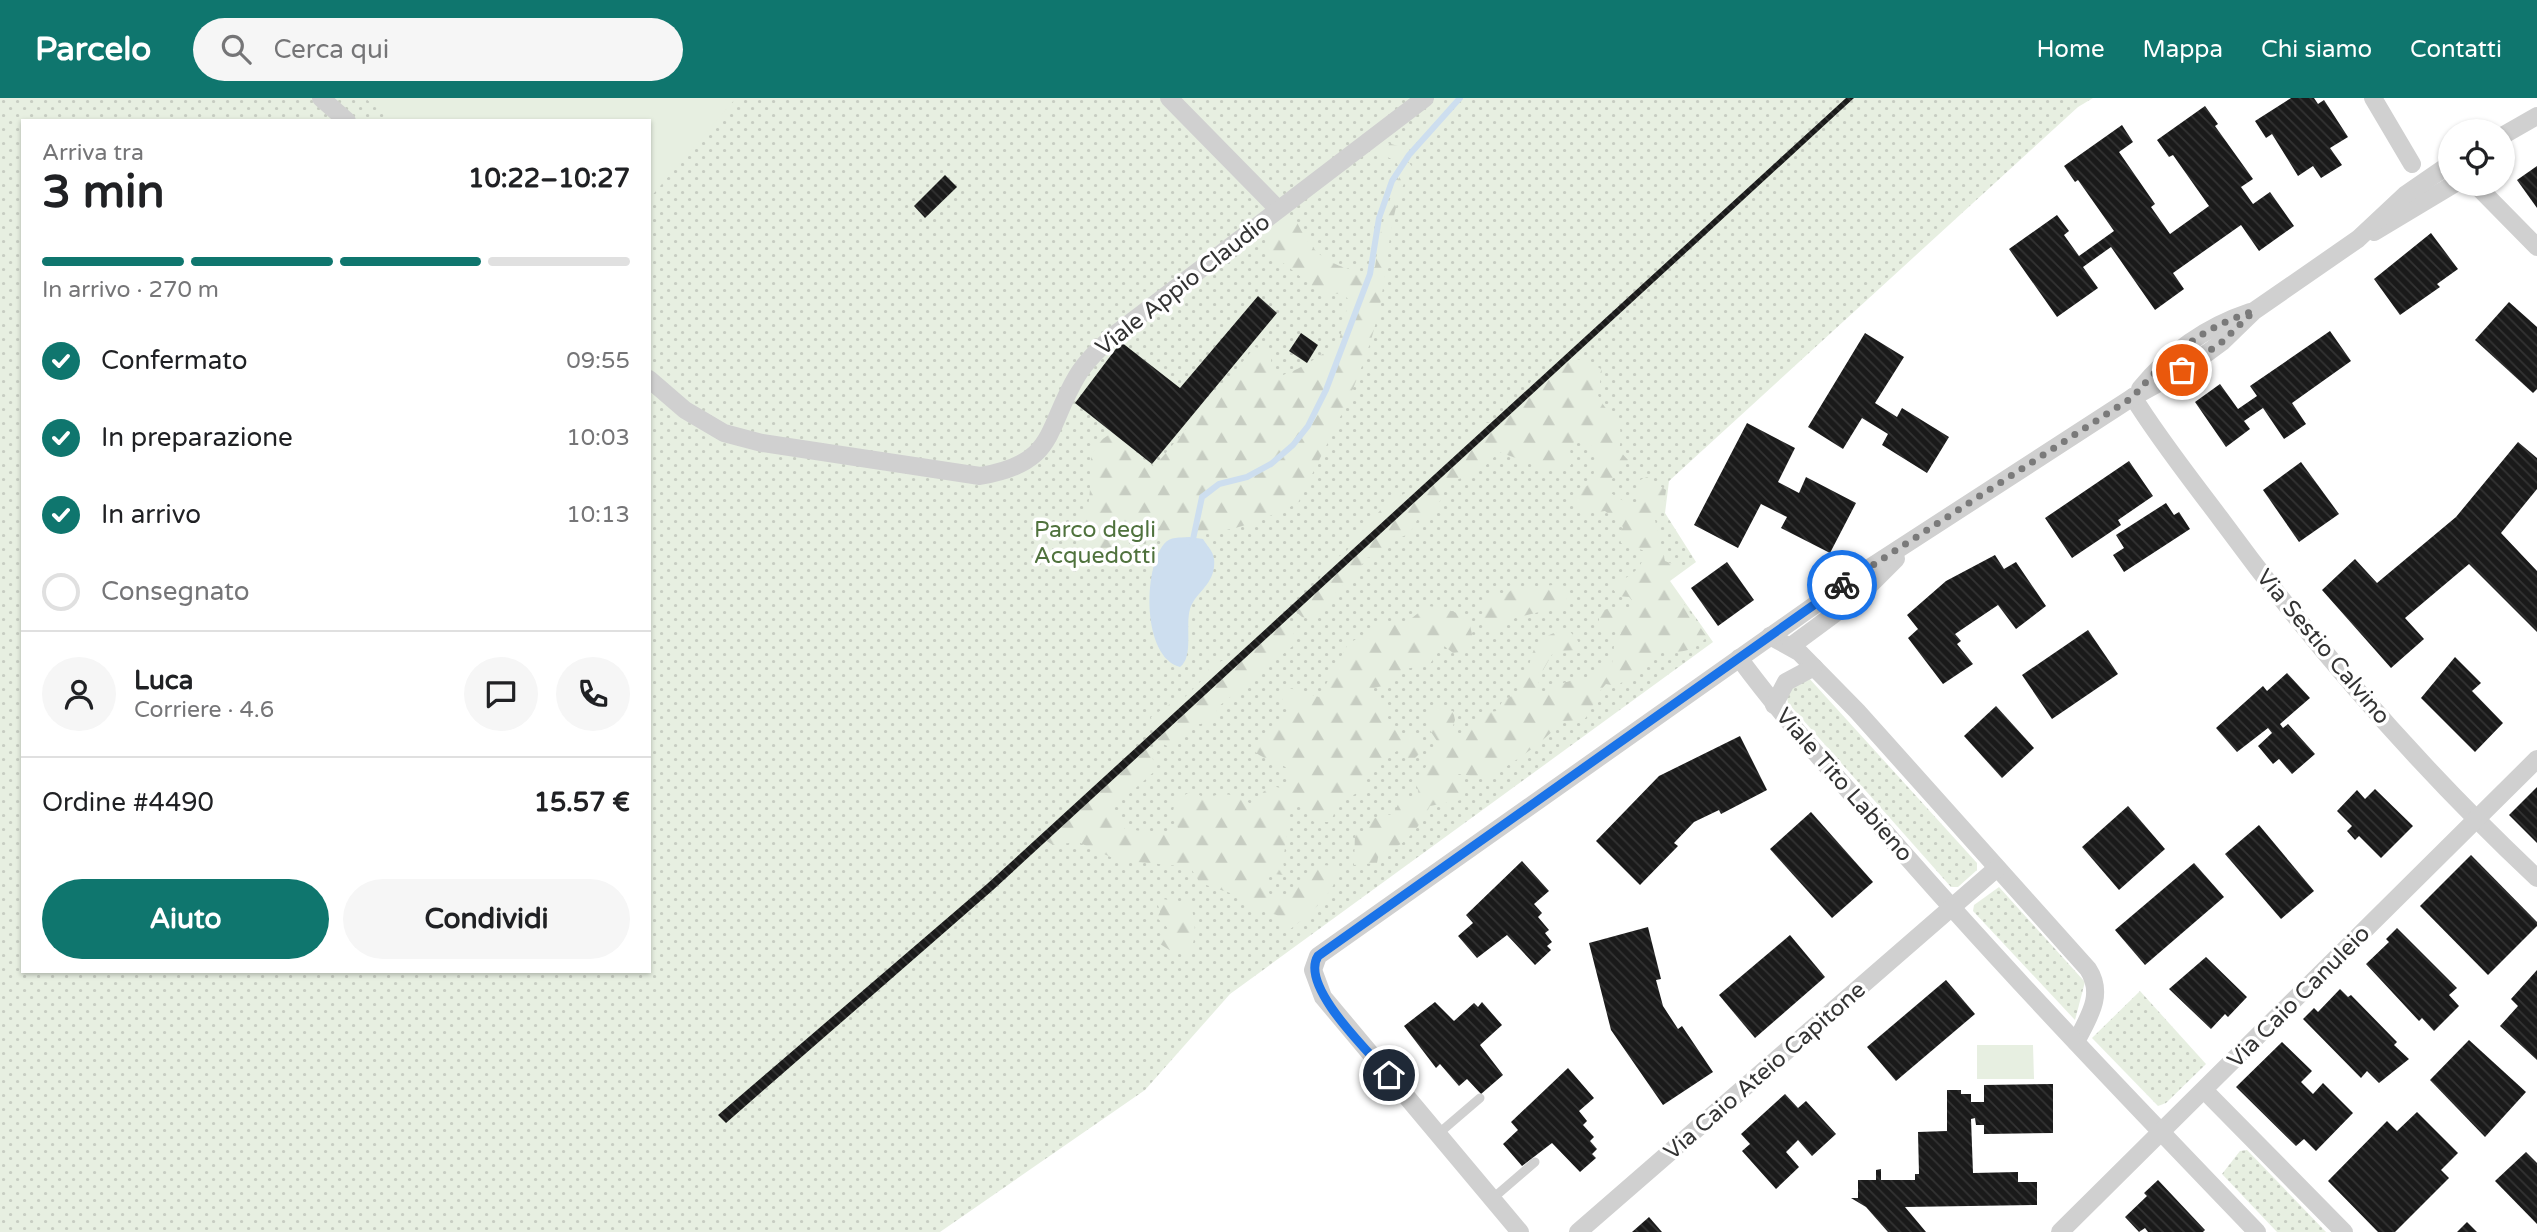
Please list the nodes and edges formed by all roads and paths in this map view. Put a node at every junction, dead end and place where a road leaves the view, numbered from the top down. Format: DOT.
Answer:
graph roads {
  1 [pos="321,98"];
  2 [pos="1170,98"];
  3 [pos="1424,98"];
  4 [pos="2373,98"];
  5 [pos="2537,116"];
  6 [pos="345,119"];
  7 [pos="2515,129"];
  8 [pos="2412,164"];
  9 [pos="2438,172"];
  10 [pos="2434,174"];
  11 [pos="2438,184"];
  12 [pos="2438,194"];
  13 [pos="2487,196"];
  14 [pos="1278,209"];
  15 [pos="2358,239"];
  16 [pos="2537,247"];
  17 [pos="651,381"];
  18 [pos="2133,397"];
  19 [pos="1910,544"];
  20 [pos="1770,636"];
  21 [pos="1791,646"];
  22 [pos="1739,658"];
  23 [pos="1814,667"];
  24 [pos="1774,705"];
  25 [pos="2537,759"];
  26 [pos="2476,820"];
  27 [pos="1997,868"];
  28 [pos="2537,878"];
  29 [pos="1952,909"];
  30 [pos="2077,1042"];
  31 [pos="2205,1091"];
  32 [pos="1480,1098"];
  33 [pos="1438,1134"];
  34 [pos="2162,1135"];
  35 [pos="1535,1162"];
  36 [pos="1492,1199"];
  37 [pos="1520,1232"];
  38 [pos="1578,1232"];
  39 [pos="2060,1232"];
  40 [pos="2257,1232"];
  41 [pos="2344,1232"];
  1 -- 6 [label="street"];
  2 -- 14 [label="street"];
  3 -- 14 [label="street, Viale Appio Claudio"];
  4 -- 8 [label="street"];
  5 -- 7 [label="street"];
  9 -- 10 [label="street"];
  10 -- 11 [label="street"];
  10 -- 15 [label="street"];
  12 -- 15 [label="street"];
  13 -- 16 [label="street"];
  14 -- 17 [label="street, Viale Appio Claudio"];
  15 -- 18 [label="street"];
  18 -- 19 [label="street"];
  18 -- 26 [label="street, Via Sestio Calvino"];
  19 -- 20 [label="street"];
  19 -- 21 [label="street"];
  20 -- 21 [label="street"];
  20 -- 22 [label="street"];
  21 -- 23 [label="street"];
  22 -- 24 [label="street, Viale Tito Labieno"];
  22 -- 33 [label="street"];
  23 -- 24 [label="street"];
  23 -- 27 [label="street"];
  24 -- 29 [label="street, Viale Tito Labieno"];
  25 -- 26 [label="street, Via Caio Canuleio"];
  26 -- 28 [label="street, Via Sestio Calvino"];
  26 -- 31 [label="street, Via Caio Canuleio"];
  27 -- 29 [label="street"];
  27 -- 30 [label="street"];
  29 -- 30 [label="street, Viale Tito Labieno"];
  29 -- 38 [label="street, Via Caio Ateio Capitone"];
  30 -- 34 [label="street, Viale Tito Labieno"];
  31 -- 34 [label="street, Via Caio Canuleio"];
  31 -- 41 [label="street"];
  32 -- 33 [label="lane"];
  33 -- 36 [label="street"];
  34 -- 39 [label="street, Via Caio Canuleio"];
  34 -- 40 [label="street, Viale Tito Labieno"];
  35 -- 36 [label="lane"];
  36 -- 37 [label="street"];
}
